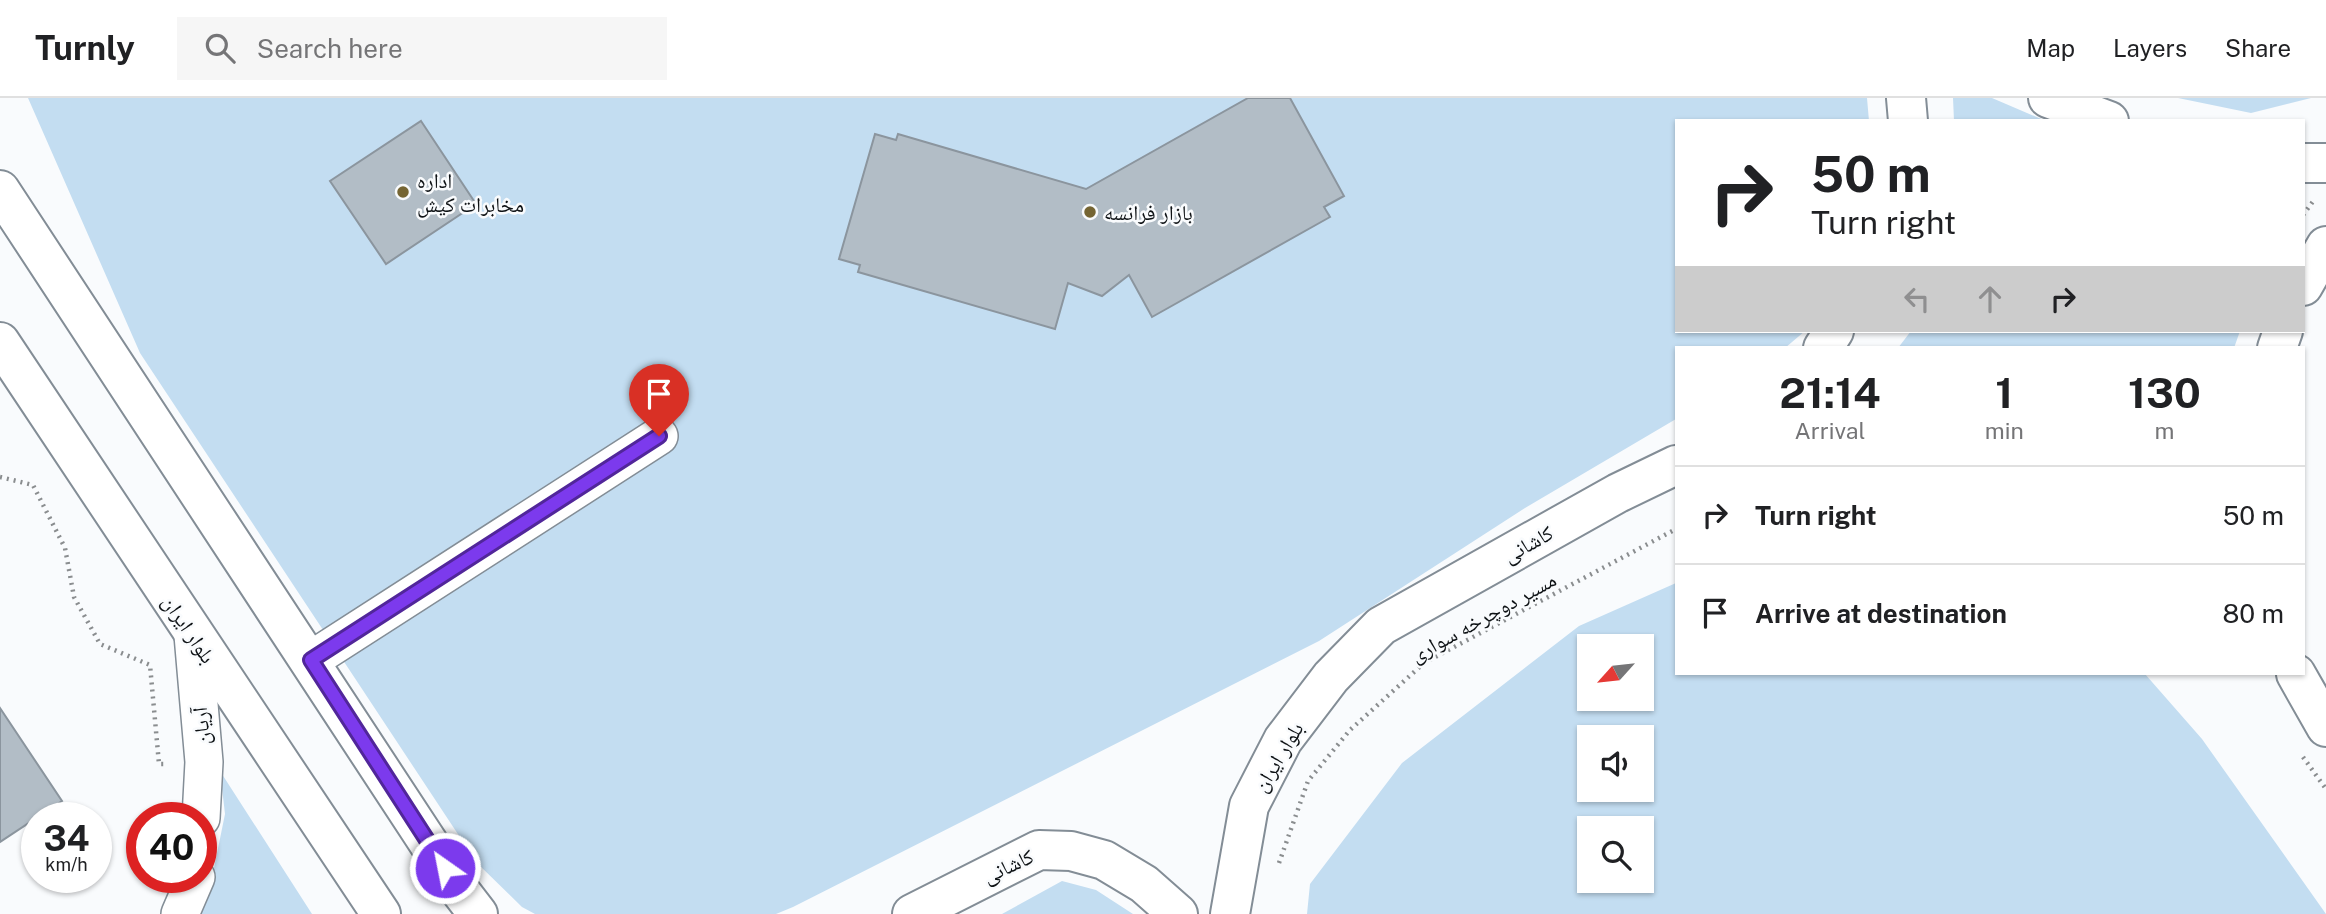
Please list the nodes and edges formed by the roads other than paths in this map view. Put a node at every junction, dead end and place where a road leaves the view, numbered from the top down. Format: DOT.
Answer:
graph roads {
  1 [pos="1906,98"];
  2 [pos="2049,98"];
  3 [pos="1908,119"];
  4 [pos="2104,119"];
  5 [pos="2305,163"];
  6 [pos="2326,163"];
  7 [pos="0,190"];
  8 [pos="2326,246"];
  9 [pos="2305,283"];
  10 [pos="0,342"];
  11 [pos="659,436"];
  12 [pos="1675,466"];
  13 [pos="1381,626"];
  14 [pos="193,635"];
  15 [pos="311,660"];
  16 [pos="2297,675"];
  17 [pos="2326,727"];
  18 [pos="202,802"];
  19 [pos="189,893"];
  20 [pos="180,914"];
  21 [pos="381,914"];
  22 [pos="478,914"];
  23 [pos="912,914"];
  24 [pos="1178,914"];
  25 [pos="1230,914"];
  1 -- 3 [label="main road"];
  2 -- 4 [label="main road"];
  5 -- 6 [label="main road"];
  7 -- 15 [label="main road"];
  8 -- 9 [label="main road"];
  10 -- 14 [label="main road, بلوار ایران"];
  11 -- 15 [label="street"];
  12 -- 13 [label="main road, کاشانی"];
  13 -- 25 [label="main road, بلوار ایران"];
  14 -- 18 [label="street, آریان"];
  14 -- 21 [label="main road, بلوار ایران"];
  15 -- 22 [label="main road"];
  16 -- 17 [label="main road"];
  19 -- 20 [label="street"];
  23 -- 24 [label="main road, کاشانی"];
}
